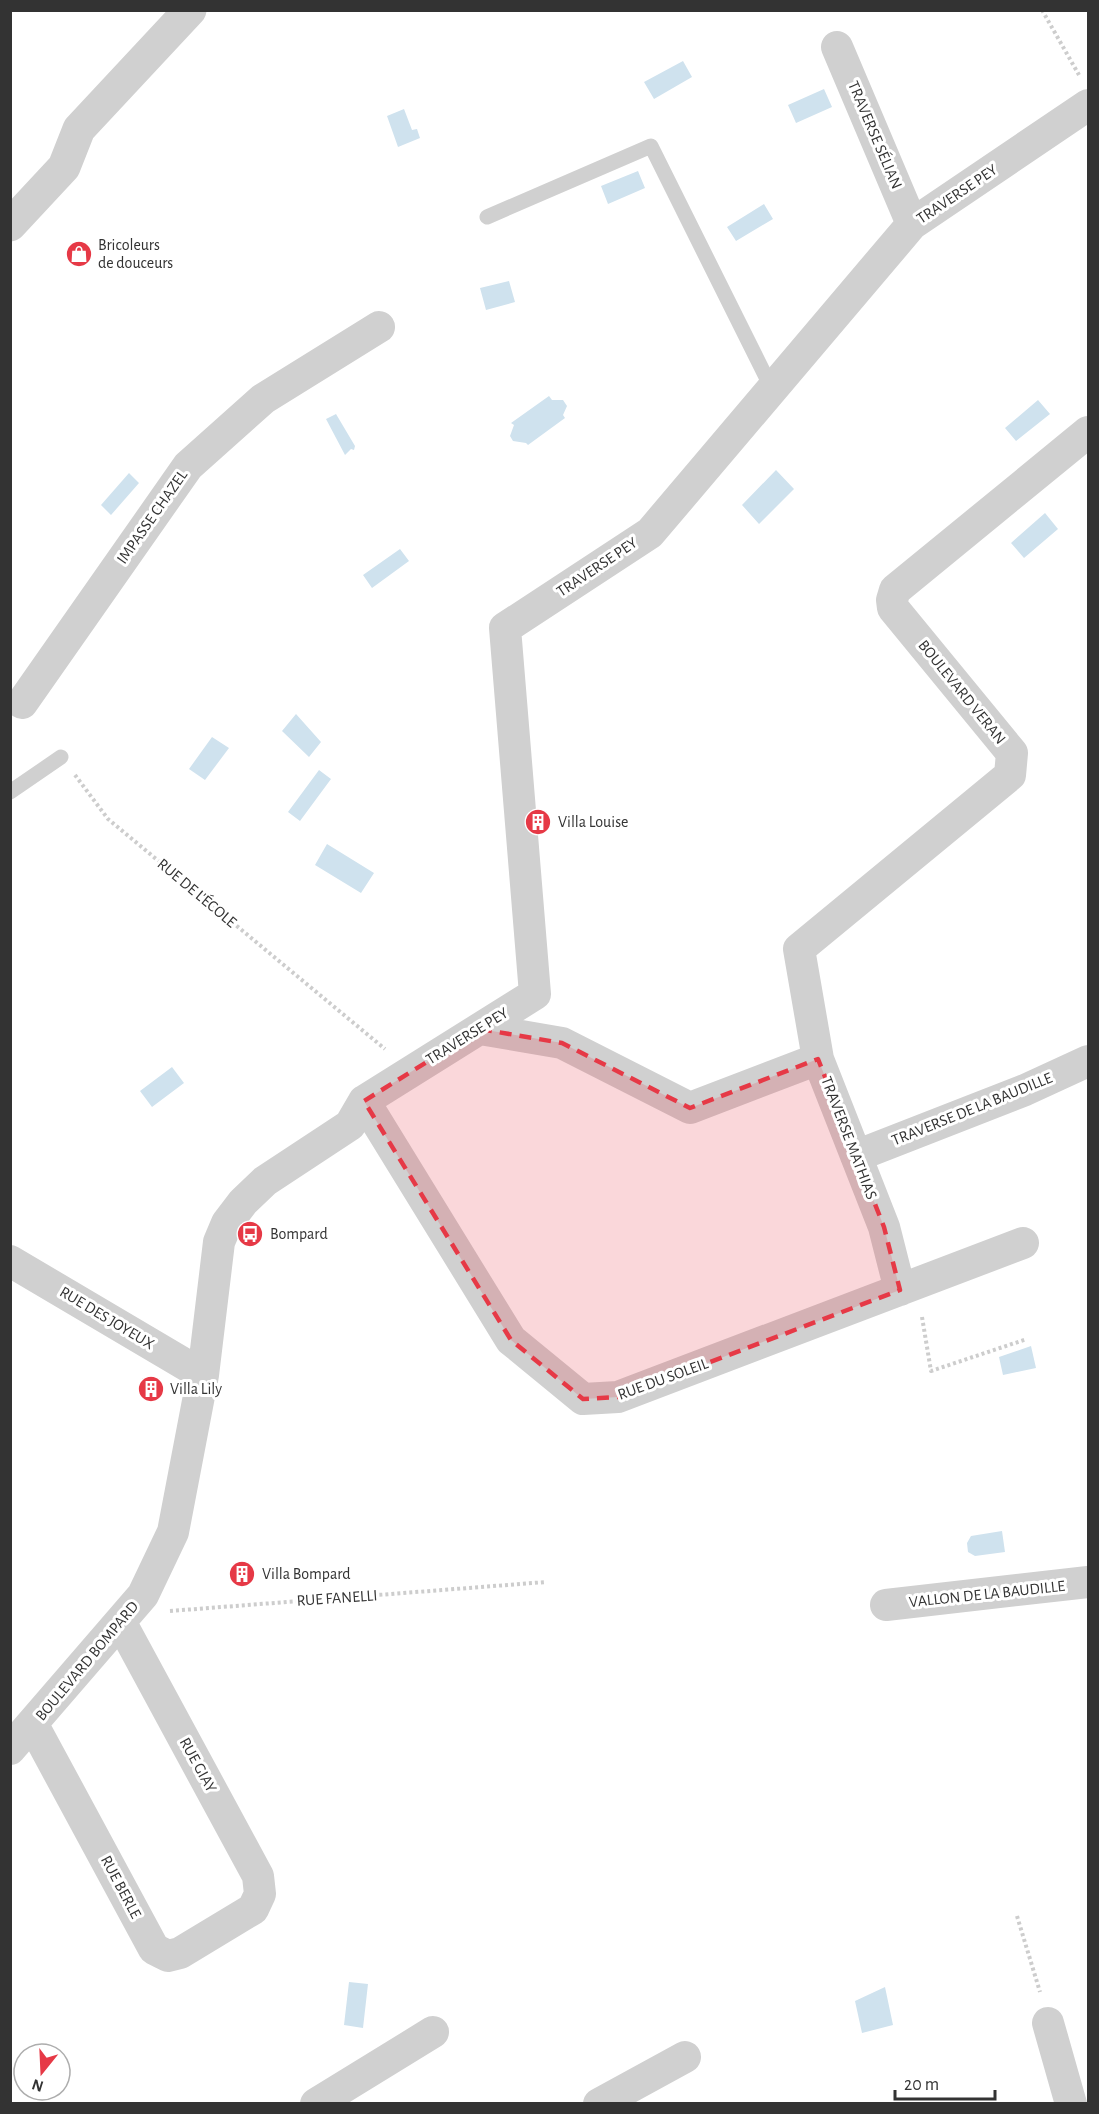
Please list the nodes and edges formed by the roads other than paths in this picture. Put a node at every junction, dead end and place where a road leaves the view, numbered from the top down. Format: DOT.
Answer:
graph roads {
  1 [pos="190,10"];
  2 [pos="837,47"];
  3 [pos="1086,93"];
  4 [pos="487,217"];
  5 [pos="912,224"];
  6 [pos="10,225"];
  7 [pos="379,327"];
  8 [pos="772,389"];
  9 [pos="1089,432"];
  10 [pos="22,703"];
  11 [pos="62,757"];
  12 [pos="10,792"];
  13 [pos="480,1029"];
  14 [pos="818,1059"];
  15 [pos="1089,1060"];
  16 [pos="364,1101"];
  17 [pos="856,1156"];
  18 [pos="1023,1243"];
  19 [pos="10,1261"];
  20 [pos="908,1287"];
  21 [pos="203,1375"];
  22 [pos="1089,1582"];
  23 [pos="886,1605"];
  24 [pos="124,1619"];
  25 [pos="33,1725"];
  26 [pos="10,1749"];
  27 [pos="253,1909"];
  28 [pos="1048,2023"];
  29 [pos="433,2032"];
  30 [pos="685,2057"];
  31 [pos="316,2103"];
  32 [pos="599,2103"];
  33 [pos="1071,2103"];
  1 -- 6 [label="street"];
  2 -- 5 [label="street, TRAVERSE SÉLIAN"];
  3 -- 5 [label="street, TRAVERSE PEY"];
  4 -- 8 [label="lane"];
  5 -- 8 [label="street, TRAVERSE PEY"];
  7 -- 10 [label="street, IMPASSE CHAZEL"];
  8 -- 13 [label="street, TRAVERSE PEY"];
  9 -- 14 [label="street, BOULEVARD VERAN"];
  11 -- 12 [label="lane"];
  13 -- 14 [label="street, TRAVERSE MATHIAS"];
  13 -- 16 [label="street, TRAVERSE PEY"];
  14 -- 17 [label="street, TRAVERSE MATHIAS"];
  15 -- 17 [label="street, TRAVERSE DE LA BAUDILLE"];
  16 -- 20 [label="street, RUE DU SOLEIL"];
  16 -- 21 [label="street, BOULEVARD BOMPARD"];
  17 -- 20 [label="street, TRAVERSE MATHIAS"];
  18 -- 20 [label="street, RUE DU SOLEIL"];
  19 -- 21 [label="street, RUE DES JOYEUX"];
  21 -- 24 [label="street, BOULEVARD BOMPARD"];
  22 -- 23 [label="street, VALLON DE LA BAUDILLE"];
  24 -- 25 [label="street, BOULEVARD BOMPARD"];
  24 -- 27 [label="street, RUE GIAY"];
  25 -- 26 [label="street, BOULEVARD BOMPARD"];
  25 -- 27 [label="street, RUE BERLE"];
  28 -- 33 [label="street"];
  29 -- 31 [label="street"];
  30 -- 32 [label="street"];
}
